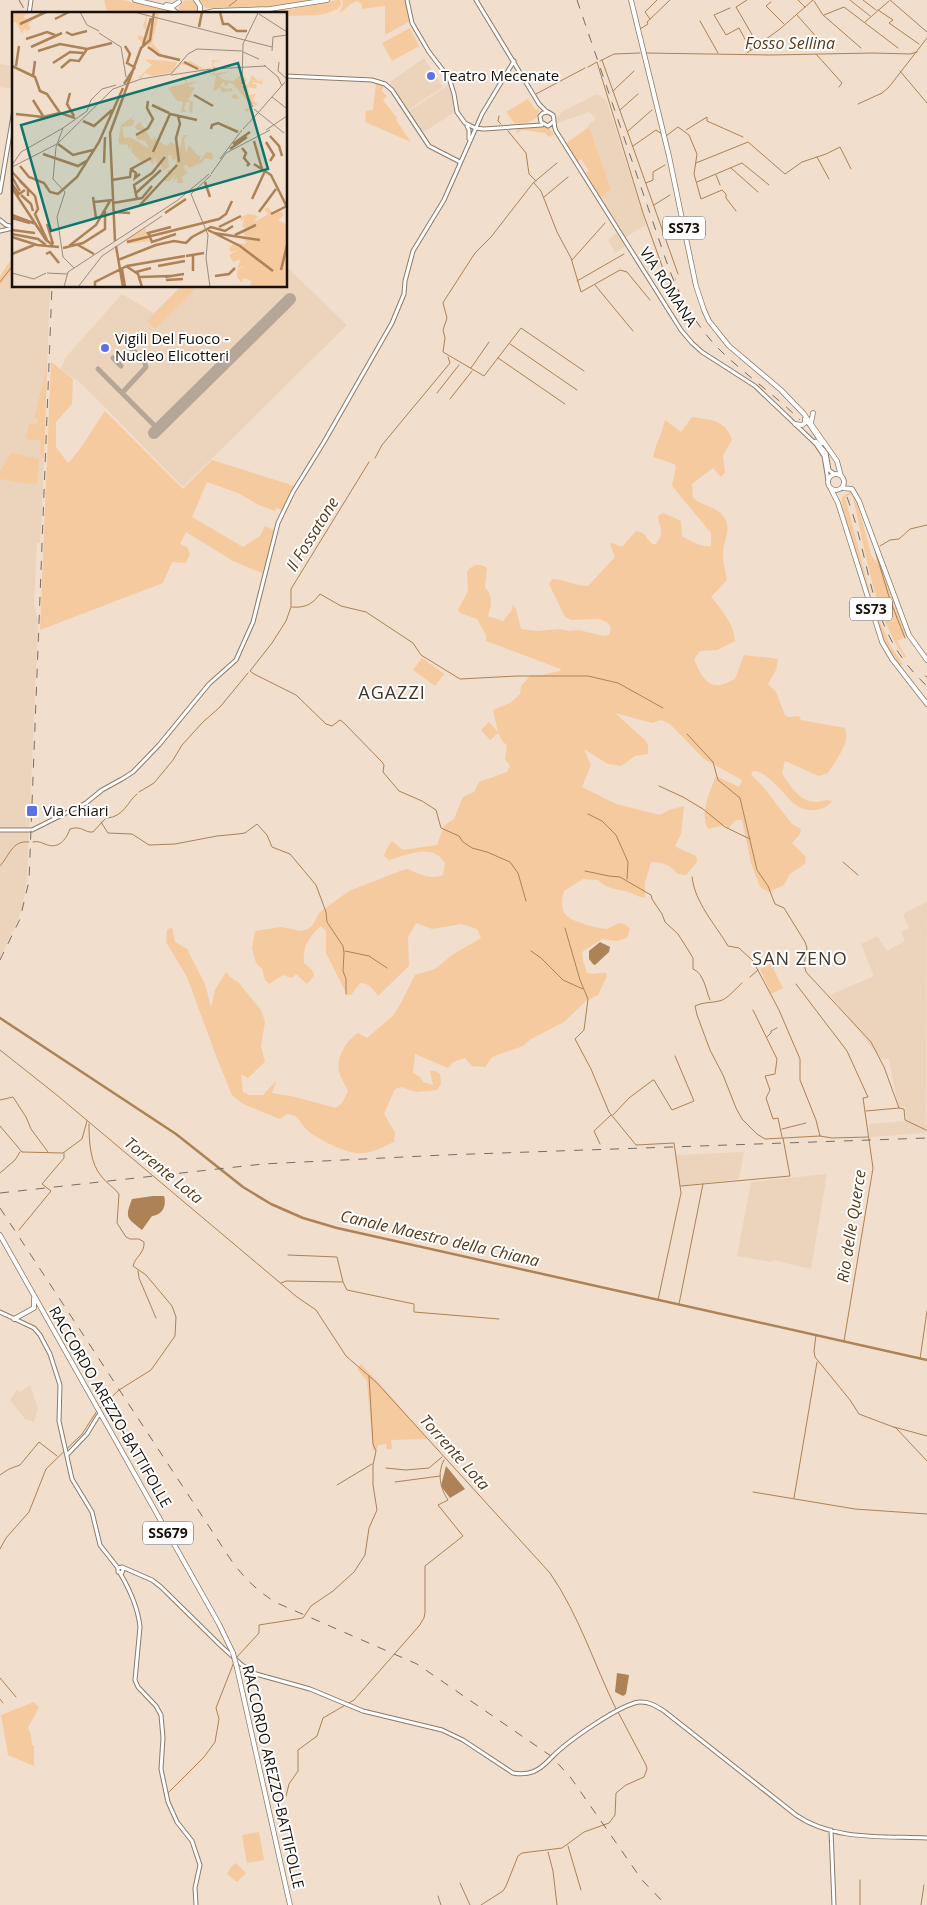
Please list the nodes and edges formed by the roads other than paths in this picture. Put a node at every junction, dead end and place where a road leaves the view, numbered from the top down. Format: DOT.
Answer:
graph roads {
  1 [pos="135,0"];
  2 [pos="327,0"];
  3 [pos="407,0"];
  4 [pos="476,0"];
  5 [pos="630,0"];
  6 [pos="180,1"];
  7 [pos="198,2"];
  8 [pos="157,5"];
  9 [pos="214,11"];
  10 [pos="176,12"];
  11 [pos="210,12"];
  12 [pos="514,61"];
  13 [pos="288,76"];
  14 [pos="539,104"];
  15 [pos="548,112"];
  16 [pos="540,117"];
  17 [pos="12,122"];
  18 [pos="553,122"];
  19 [pos="465,123"];
  20 [pos="527,125"];
  21 [pos="546,125"];
  22 [pos="475,128"];
  23 [pos="556,131"];
  24 [pos="468,143"];
  25 [pos="460,162"];
  26 [pos="0,192"];
  27 [pos="0,221"];
  28 [pos="12,226"];
  29 [pos="0,231"];
  30 [pos="794,402"];
  31 [pos="803,414"];
  32 [pos="810,422"];
  33 [pos="795,424"];
  34 [pos="822,442"];
  35 [pos="834,474"];
  36 [pos="841,476"];
  37 [pos="828,480"];
  38 [pos="844,481"];
  39 [pos="831,489"];
  40 [pos="841,489"];
  41 [pos="838,503"];
  42 [pos="876,544"];
  43 [pos="927,660"];
  44 [pos="927,704"];
  45 [pos="0,830"];
  46 [pos="0,1236"];
  47 [pos="32,1291"];
  48 [pos="0,1312"];
  49 [pos="14,1319"];
  50 [pos="100,1415"];
  51 [pos="105,1421"];
  52 [pos="95,1422"];
  53 [pos="66,1452"];
  54 [pos="121,1570"];
  55 [pos="831,1830"];
  56 [pos="927,1838"];
  57 [pos="196,1905"];
  58 [pos="290,1905"];
  59 [pos="834,1905"];
  1 -- 8 [label="main road"];
  2 -- 9 [label="main road"];
  3 -- 19 [label="main road"];
  4 -- 12 [label="main road"];
  5 -- 30 [label="main road, SS73"];
  6 -- 8 [label="main road"];
  7 -- 9 [label="main road"];
  8 -- 10 [label="main road"];
  9 -- 11 [label="main road"];
  12 -- 14 [label="main road"];
  12 -- 22 [label="main road"];
  13 -- 25 [label="main road"];
  14 -- 15 [label="main road"];
  14 -- 16 [label="main road"];
  15 -- 16 [label="main road"];
  15 -- 18 [label="main road"];
  16 -- 20 [label="main road"];
  16 -- 21 [label="main road"];
  17 -- 26 [label="main road"];
  18 -- 21 [label="main road"];
  18 -- 23 [label="main road"];
  19 -- 22 [label="main road"];
  19 -- 24 [label="main road"];
  20 -- 21 [label="main road"];
  20 -- 22 [label="main road"];
  21 -- 23 [label="main road"];
  22 -- 24 [label="main road"];
  23 -- 33 [label="main road, VIA ROMANA"];
  24 -- 25 [label="main road"];
  25 -- 45 [label="main road"];
  27 -- 28 [label="main road"];
  27 -- 29 [label="main road"];
  30 -- 31 [label="main road, SS73"];
  30 -- 32 [label="main road, SS73"];
  30 -- 32 [label="main road"];
  31 -- 33 [label="main road"];
  31 -- 34 [label="main road, SS73"];
  32 -- 34 [label="main road"];
  32 -- 36 [label="main road, SS73"];
  33 -- 35 [label="main road, VIA ROMANA"];
  33 -- 37 [label="main road, VIA ROMANA"];
  34 -- 35 [label="main road, SS73"];
  35 -- 36 [label="main road"];
  35 -- 37 [label="main road"];
  36 -- 38 [label="main road, SS73"];
  37 -- 39 [label="main road, SS73"];
  38 -- 40 [label="main road, SS73"];
  38 -- 42 [label="main road"];
  39 -- 40 [label="main road"];
  39 -- 41 [label="main road, SS73"];
  40 -- 41 [label="main road, SS73"];
  40 -- 42 [label="main road"];
  41 -- 44 [label="main road, SS73"];
  42 -- 43 [label="main road"];
  46 -- 47 [label="main road, RACCORDO AREZZO-BATTIFOLLE / SS679"];
  47 -- 49 [label="main road"];
  47 -- 50 [label="main road, RACCORDO AREZZO-BATTIFOLLE / SS679"];
  48 -- 49 [label="main road"];
  49 -- 53 [label="main road"];
  50 -- 51 [label="main road, RACCORDO AREZZO-BATTIFOLLE / SS679"];
  50 -- 52 [label="main road"];
  51 -- 52 [label="main road"];
  51 -- 58 [label="main road, RACCORDO AREZZO-BATTIFOLLE / SS679, bridge"];
  52 -- 53 [label="main road"];
  53 -- 54 [label="main road"];
  54 -- 55 [label="main road, bridge"];
  54 -- 57 [label="main road"];
  55 -- 56 [label="main road"];
  55 -- 59 [label="main road"];
}
